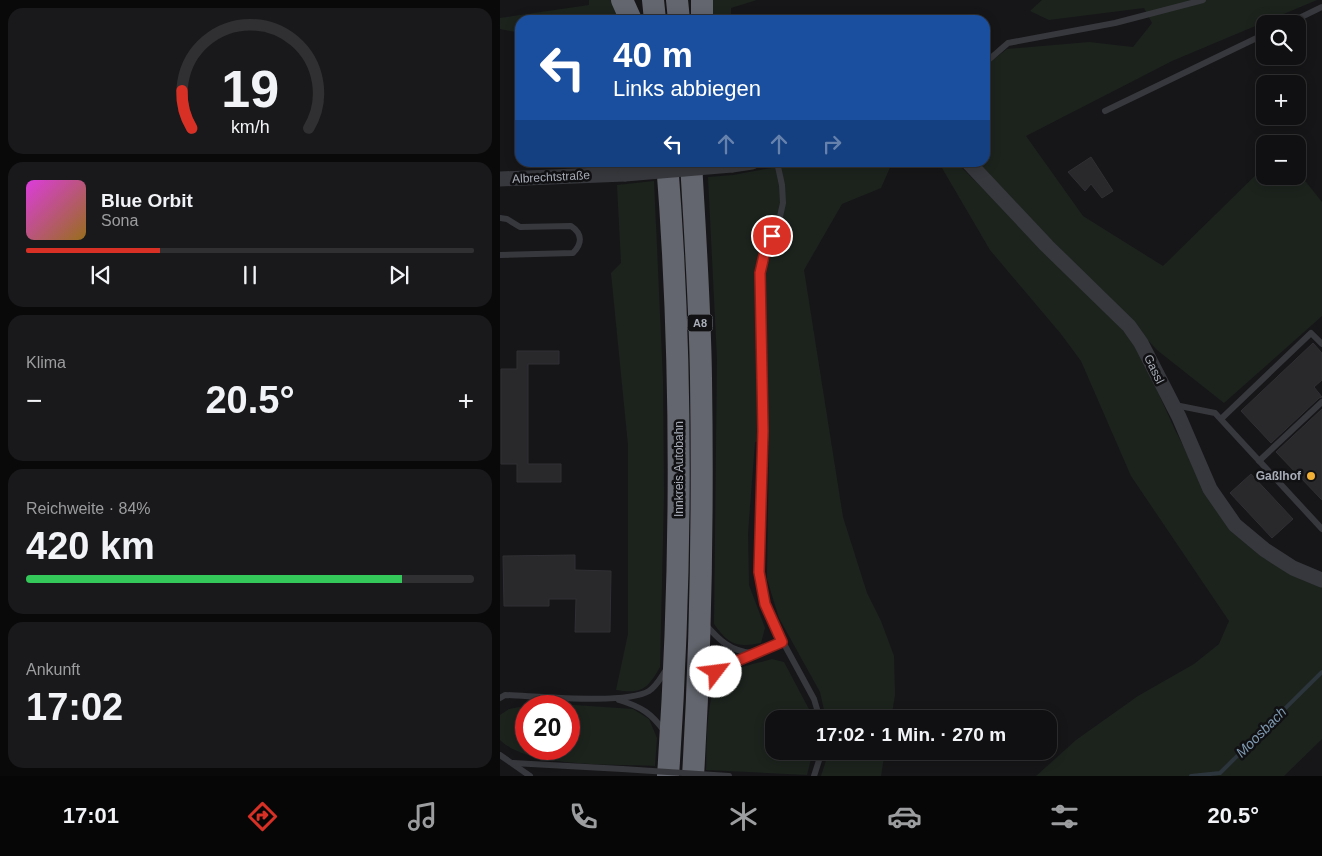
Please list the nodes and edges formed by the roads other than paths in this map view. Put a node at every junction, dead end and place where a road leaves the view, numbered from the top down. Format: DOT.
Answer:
graph roads {
  1 [pos="622,0"];
  2 [pos="653,0"];
  3 [pos="677,0"];
  4 [pos="702,0"];
  5 [pos="1203,0"];
  6 [pos="1322,7"];
  7 [pos="629,15"];
  8 [pos="654,15"];
  9 [pos="678,15"];
  10 [pos="702,15"];
  11 [pos="1306,15"];
  12 [pos="1256,38"];
  13 [pos="990,59"];
  14 [pos="1105,111"];
  15 [pos="667,167"];
  16 [pos="691,167"];
  17 [pos="708,167"];
  18 [pos="778,167"];
  19 [pos="973,167"];
  20 [pos="500,180"];
  21 [pos="500,218"];
  22 [pos="500,255"];
  23 [pos="1322,344"];
  24 [pos="1322,402"];
  25 [pos="1172,404"];
  26 [pos="1220,420"];
  27 [pos="1259,461"];
  28 [pos="1322,529"];
  29 [pos="1322,580"];
  30 [pos="700,618"];
  31 [pos="782,642"];
  32 [pos="753,653"];
  33 [pos="675,654"];
  34 [pos="502,695"];
  35 [pos="616,699"];
  36 [pos="817,710"];
  37 [pos="696,716"];
  38 [pos="671,739"];
  39 [pos="500,755"];
  40 [pos="819,760"];
  41 [pos="513,763"];
  42 [pos="530,776"];
  43 [pos="668,776"];
  44 [pos="693,776"];
  45 [pos="729,776"];
  46 [pos="814,776"];
  1 -- 7 [label="highway"];
  2 -- 8 [label="highway"];
  3 -- 9 [label="highway"];
  4 -- 10 [label="highway"];
  5 -- 13 [label="lane"];
  6 -- 11 [label="lane"];
  12 -- 14 [label="lane"];
  15 -- 33 [label="highway, Innkreis Autobahn / A8"];
  16 -- 30 [label="highway, Innkreis Autobahn / A8"];
  17 -- 20 [label="street, Albrechtstraße, bridge"];
  18 -- 31 [label="lane"];
  19 -- 25 [label="street, Gassl"];
  21 -- 22 [label="lane"];
  23 -- 26 [label="lane"];
  24 -- 27 [label="lane"];
  25 -- 26 [label="lane"];
  25 -- 29 [label="street, Gassl"];
  26 -- 27 [label="lane"];
  27 -- 28 [label="lane"];
  30 -- 32 [label="lane"];
  30 -- 37 [label="highway, Innkreis Autobahn / A8"];
  31 -- 32 [label="lane"];
  31 -- 36 [label="lane"];
  32 -- 37 [label="lane"];
  33 -- 35 [label="lane"];
  33 -- 38 [label="highway, Innkreis Autobahn / A8"];
  34 -- 35 [label="lane"];
  35 -- 38 [label="lane"];
  37 -- 44 [label="highway, Innkreis Autobahn / A8"];
  38 -- 43 [label="highway, Innkreis Autobahn / A8"];
  39 -- 41 [label="lane"];
  40 -- 46 [label="lane"];
  41 -- 42 [label="lane"];
  41 -- 45 [label="lane, bridge"];
}
